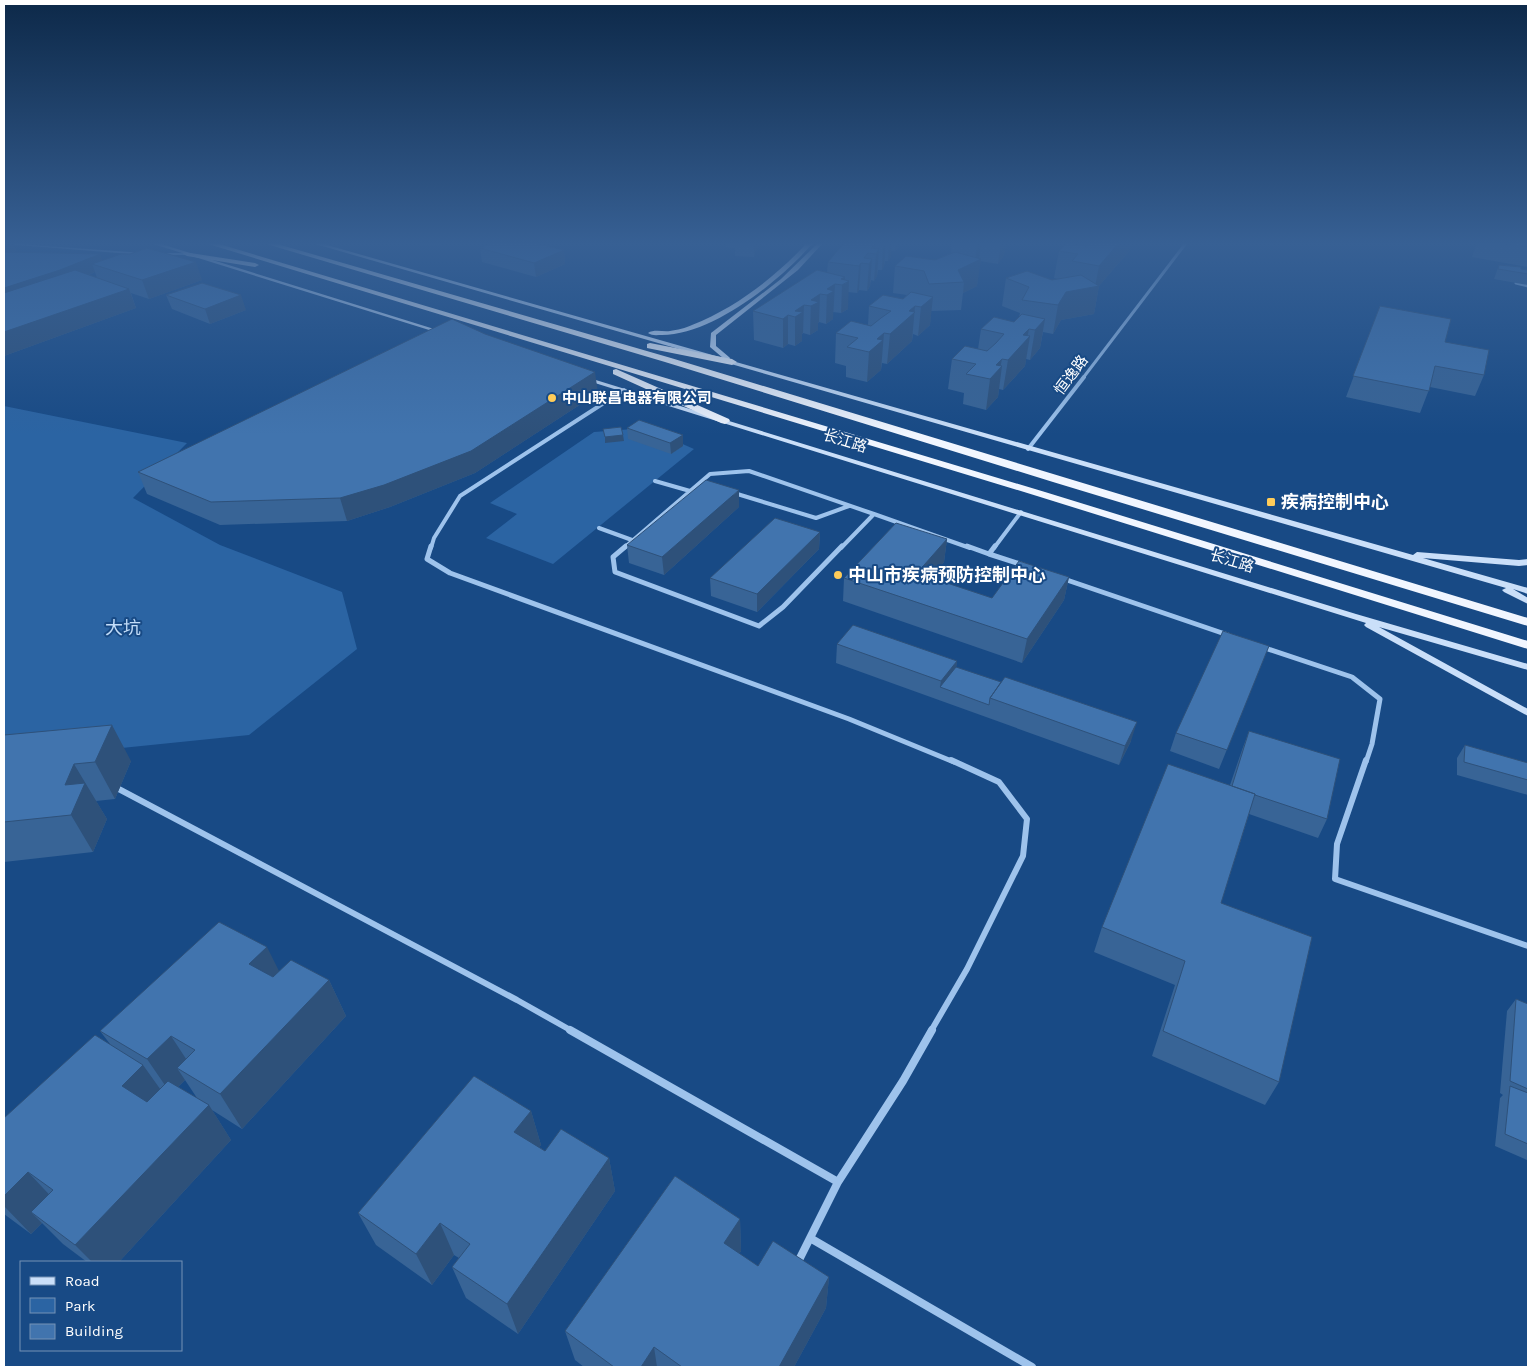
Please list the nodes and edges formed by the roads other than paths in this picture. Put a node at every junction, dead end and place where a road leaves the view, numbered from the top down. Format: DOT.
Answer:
graph roads {
  1 [pos="359,307"];
  2 [pos="423,307"];
  3 [pos="486,307"];
  4 [pos="543,307"];
  5 [pos="733,307"];
  6 [pos="749,307"];
  7 [pos="1137,307"];
  8 [pos="548,325"];
  9 [pos="607,325"];
  10 [pos="456,337"];
  11 [pos="594,358"];
  12 [pos="732,362"];
  13 [pos="577,376"];
  14 [pos="624,390"];
  15 [pos="725,421"];
  16 [pos="1028,449"];
  17 [pos="656,481"];
  18 [pos="700,482"];
  19 [pos="710,485"];
  20 [pos="690,491"];
  21 [pos="728,491"];
  22 [pos="850,506"];
  23 [pos="1021,512"];
  24 [pos="874,514"];
  25 [pos="599,528"];
  26 [pos="632,540"];
  27 [pos="1396,553"];
  28 [pos="989,554"];
  29 [pos="1528,562"];
  30 [pos="1026,566"];
  31 [pos="1054,576"];
  32 [pos="1482,578"];
  33 [pos="1528,592"];
  34 [pos="1528,601"];
  35 [pos="1353,616"];
  36 [pos="1528,622"];
  37 [pos="1231,636"];
  38 [pos="1450,644"];
  39 [pos="1528,645"];
  40 [pos="1259,646"];
  41 [pos="1528,660"];
  42 [pos="1528,667"];
  43 [pos="1528,714"];
  44 [pos="109,783"];
  45 [pos="1528,946"];
  46 [pos="838,1182"];
  47 [pos="810,1238"];
  48 [pos="792,1273"];
  49 [pos="1032,1367"];
  1 -- 10 [label="main road"];
  2 -- 11 [label="highway, 长江路"];
  3 -- 8 [label="highway, 长江路"];
  4 -- 9 [label="main road"];
  5 -- 9 [label="main road"];
  6 -- 12 [label="main road"];
  7 -- 16 [label="street, 恒逸路"];
  8 -- 12 [label="highway"];
  8 -- 36 [label="highway, 长江路"];
  9 -- 12 [label="main road"];
  11 -- 15 [label="highway"];
  11 -- 39 [label="highway, 长江路"];
  12 -- 16 [label="main road"];
  13 -- 14 [label="main road, 长江路"];
  14 -- 15 [label="main road, 长江路"];
  14 -- 46 [label="street"];
  15 -- 23 [label="main road, 长江路"];
  16 -- 27 [label="main road"];
  17 -- 20 [label="street"];
  18 -- 19 [label="street"];
  18 -- 20 [label="street"];
  18 -- 22 [label="street"];
  20 -- 26 [label="street"];
  21 -- 22 [label="street"];
  22 -- 24 [label="street"];
  23 -- 28 [label="street"];
  23 -- 35 [label="main road, 长江路"];
  24 -- 26 [label="street"];
  24 -- 28 [label="street"];
  25 -- 26 [label="street"];
  27 -- 29 [label="main road"];
  27 -- 32 [label="main road"];
  28 -- 30 [label="street"];
  31 -- 37 [label="street"];
  32 -- 33 [label="main road"];
  32 -- 34 [label="main road"];
  35 -- 38 [label="main road, 长江路"];
  35 -- 43 [label="main road"];
  38 -- 41 [label="main road"];
  38 -- 42 [label="main road, 长江路"];
  40 -- 45 [label="street"];
  44 -- 46 [label="street"];
  46 -- 47 [label="street"];
  47 -- 48 [label="street"];
  47 -- 49 [label="street"];
}
